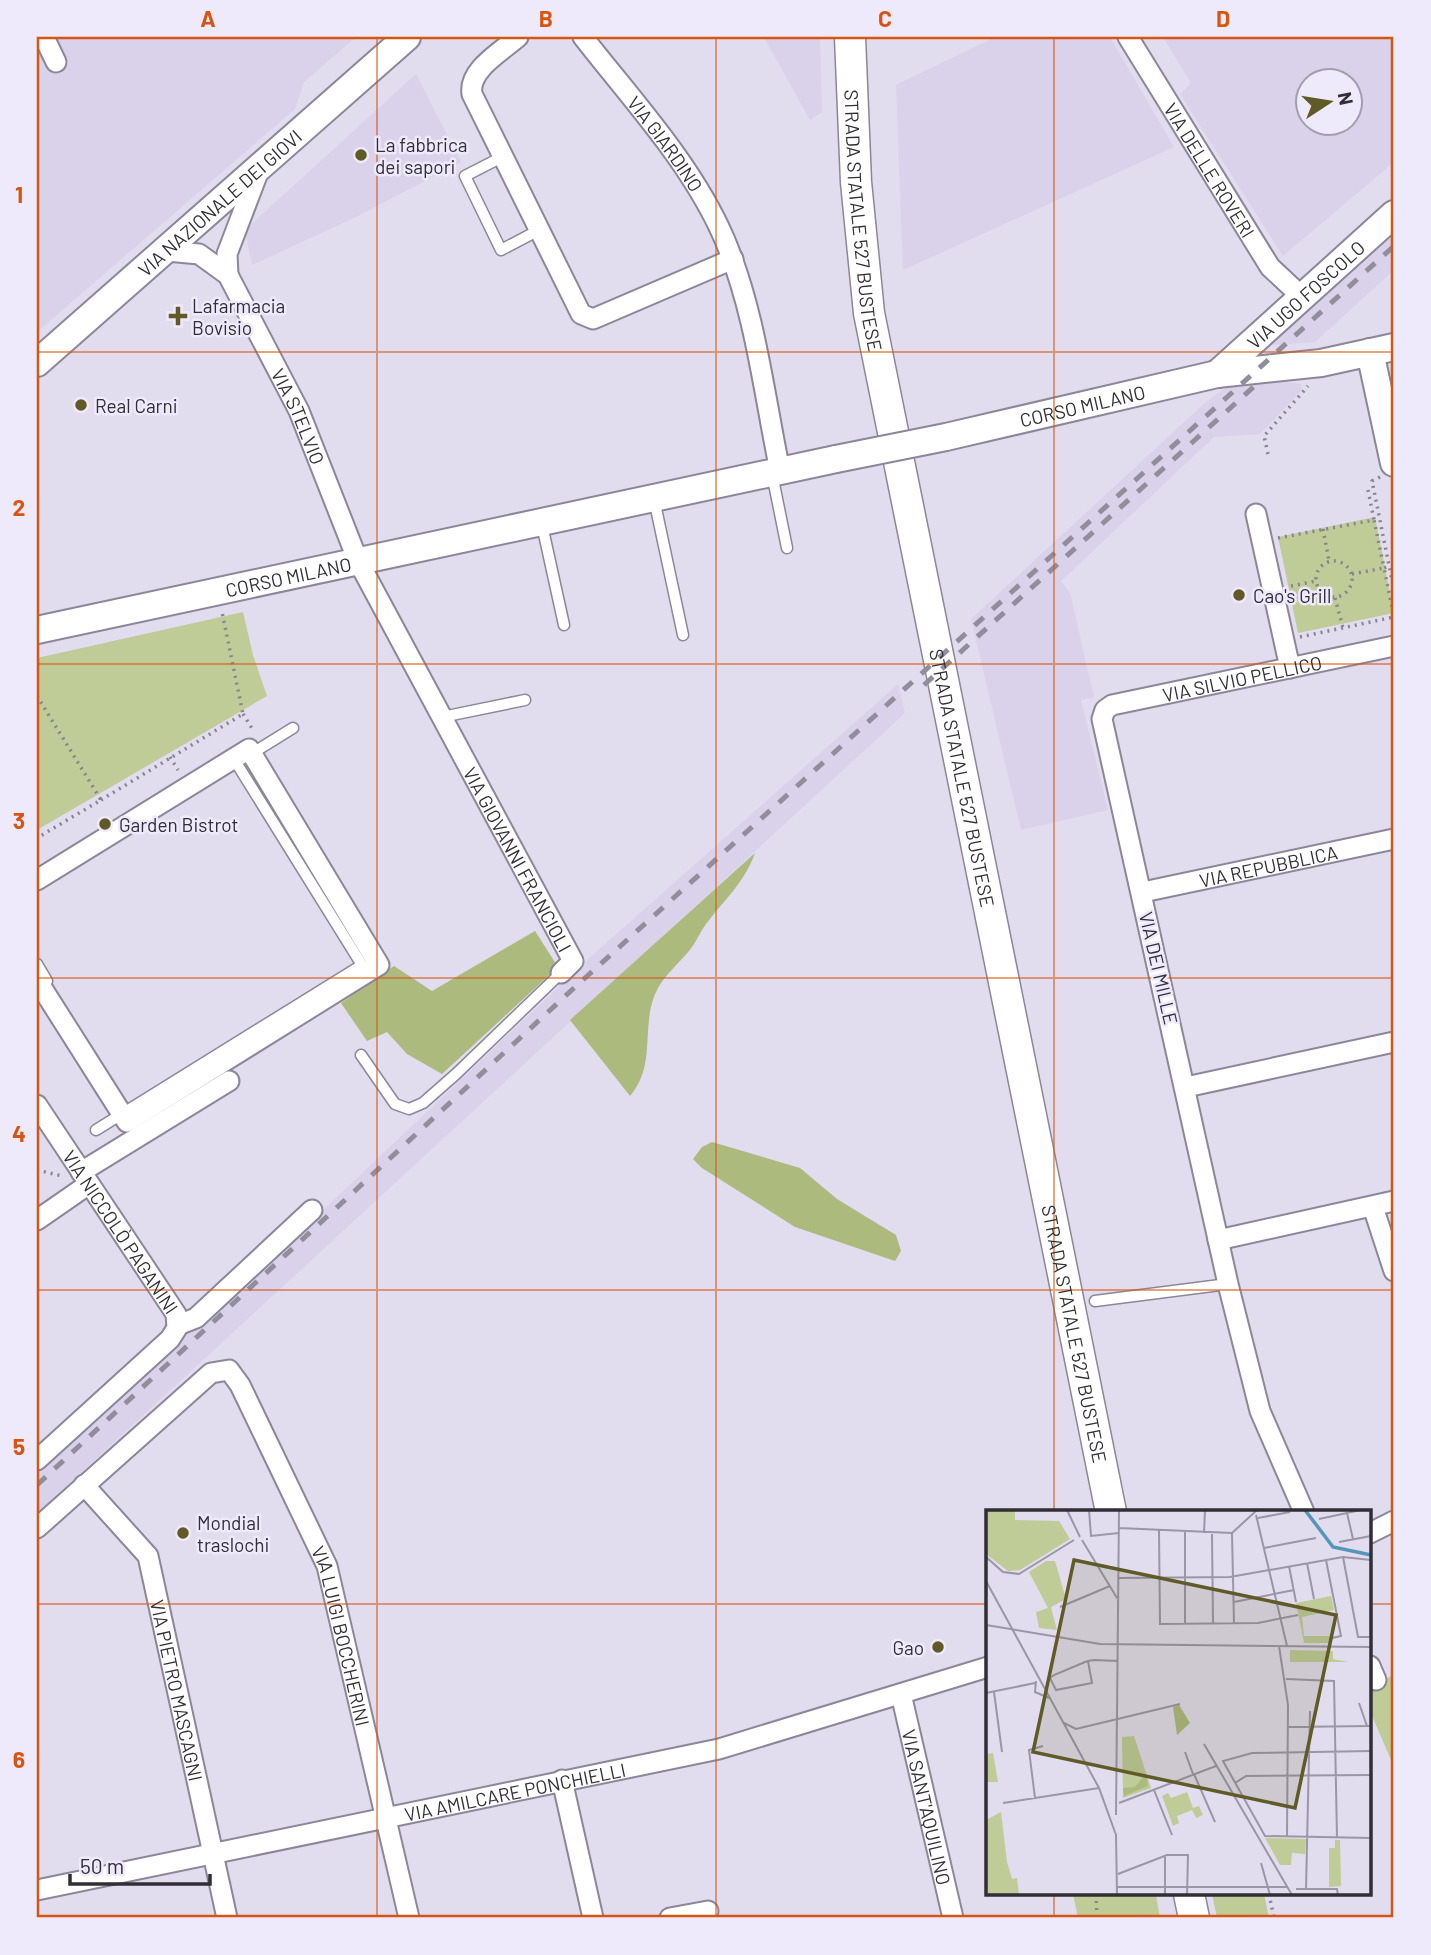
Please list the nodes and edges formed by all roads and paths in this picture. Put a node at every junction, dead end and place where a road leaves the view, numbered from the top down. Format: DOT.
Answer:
graph roads {
  1 [pos="44,37"];
  2 [pos="518,37"];
  3 [pos="583,37"];
  4 [pos="850,37"];
  5 [pos="1128,37"];
  6 [pos="404,38"];
  7 [pos="57,62"];
  8 [pos="502,157"];
  9 [pos="259,170"];
  10 [pos="1394,214"];
  11 [pos="539,230"];
  12 [pos="167,251"];
  13 [pos="733,259"];
  14 [pos="228,275"];
  15 [pos="1301,296"];
  16 [pos="1382,350"];
  17 [pos="37,363"];
  18 [pos="1217,373"];
  19 [pos="1307,391"];
  20 [pos="1268,454"];
  21 [pos="1394,463"];
  22 [pos="776,472"];
  23 [pos="1368,490"];
  24 [pos="654,499"];
  25 [pos="1256,514"];
  26 [pos="1374,520"];
  27 [pos="541,521"];
  28 [pos="1323,529"];
  29 [pos="1262,542"];
  30 [pos="787,548"];
  31 [pos="358,561"];
  32 [pos="1329,561"];
  33 [pos="1390,566"];
  34 [pos="1384,568"];
  35 [pos="1352,574"];
  36 [pos="1316,581"];
  37 [pos="218,590"];
  38 [pos="1273,590"];
  39 [pos="1335,598"];
  40 [pos="1394,618"];
  41 [pos="564,625"];
  42 [pos="1343,628"];
  43 [pos="37,630"];
  44 [pos="683,635"];
  45 [pos="1284,640"];
  46 [pos="1394,646"];
  47 [pos="1290,668"];
  48 [pos="37,696"];
  49 [pos="525,700"];
  50 [pos="442,718"];
  51 [pos="1102,724"];
  52 [pos="292,729"];
  53 [pos="244,759"];
  54 [pos="101,800"];
  55 [pos="37,838"];
  56 [pos="1394,839"];
  57 [pos="37,880"];
  58 [pos="37,887"];
  59 [pos="1143,892"];
  60 [pos="37,964"];
  61 [pos="561,973"];
  62 [pos="37,980"];
  63 [pos="1394,1042"];
  64 [pos="361,1055"];
  65 [pos="229,1081"];
  66 [pos="1186,1087"];
  67 [pos="37,1105"];
  68 [pos="124,1111"];
  69 [pos="96,1130"];
  70 [pos="85,1178"];
  71 [pos="1394,1201"];
  72 [pos="1373,1207"];
  73 [pos="312,1210"];
  74 [pos="37,1220"];
  75 [pos="1218,1240"];
  76 [pos="1394,1271"];
  77 [pos="1228,1284"];
  78 [pos="1095,1301"];
  79 [pos="178,1325"];
  80 [pos="37,1460"];
  81 [pos="83,1485"];
  82 [pos="1111,1510"];
  83 [pos="1303,1510"];
  84 [pos="1394,1521"];
  85 [pos="37,1528"];
  86 [pos="1372,1532"];
  87 [pos="986,1668"];
  88 [pos="901,1694"];
  89 [pos="562,1780"];
  90 [pos="386,1819"];
  91 [pos="214,1854"];
  92 [pos="37,1890"];
  93 [pos="1097,1896"];
  94 [pos="1189,1896"];
  95 [pos="1269,1896"];
  96 [pos="708,1911"];
  97 [pos="228,1918"];
  98 [pos="409,1918"];
  99 [pos="593,1918"];
  100 [pos="670,1918"];
  101 [pos="953,1918"];
  102 [pos="1097,1918"];
  103 [pos="1194,1918"];
  104 [pos="1274,1918"];
  1 -- 7 [label="street"];
  2 -- 8 [label="street"];
  3 -- 13 [label="street, VIA GIARDINO"];
  4 -- 82 [label="main road, STRADA STATALE 527 BUSTESE"];
  5 -- 15 [label="street, VIA DELLE ROVERI"];
  6 -- 9 [label="street, VIA NAZIONALE DEI GIOVI"];
  8 -- 11 [label="street"];
  8 -- 11 [label="lane"];
  9 -- 12 [label="street, VIA NAZIONALE DEI GIOVI"];
  9 -- 14 [label="street"];
  10 -- 15 [label="street, VIA UGO FOSCOLO"];
  11 -- 13 [label="street"];
  12 -- 14 [label="street, VIA STELVIO"];
  12 -- 17 [label="street, VIA NAZIONALE DEI GIOVI"];
  13 -- 22 [label="street, VIA GIARDINO"];
  14 -- 31 [label="street, VIA STELVIO"];
  15 -- 18 [label="street, VIA UGO FOSCOLO"];
  16 -- 18 [label="street, CORSO MILANO"];
  16 -- 21 [label="street"];
  18 -- 22 [label="street, CORSO MILANO, bridge"];
  19 -- 20 [label="path"];
  22 -- 24 [label="street, CORSO MILANO"];
  22 -- 30 [label="lane"];
  23 -- 26 [label="path"];
  24 -- 27 [label="street, CORSO MILANO"];
  24 -- 44 [label="lane"];
  25 -- 29 [label="street"];
  26 -- 28 [label="path"];
  26 -- 34 [label="path"];
  27 -- 31 [label="street, CORSO MILANO"];
  27 -- 41 [label="lane"];
  28 -- 29 [label="path"];
  28 -- 32 [label="path"];
  29 -- 38 [label="street"];
  31 -- 37 [label="street, CORSO MILANO"];
  31 -- 50 [label="street, VIA GIOVANNI FRANCIOLI"];
  32 -- 35 [label="path"];
  32 -- 36 [label="path"];
  33 -- 34 [label="path"];
  34 -- 35 [label="path"];
  34 -- 40 [label="path"];
  35 -- 39 [label="path"];
  36 -- 38 [label="path"];
  36 -- 39 [label="path"];
  37 -- 43 [label="street, CORSO MILANO"];
  37 -- 54 [label="path"];
  38 -- 45 [label="street"];
  39 -- 42 [label="path"];
  40 -- 42 [label="path"];
  42 -- 45 [label="path"];
  45 -- 47 [label="street"];
  46 -- 47 [label="street, VIA SILVIO PELLICO"];
  47 -- 51 [label="street, VIA SILVIO PELLICO"];
  48 -- 54 [label="path"];
  49 -- 50 [label="lane"];
  50 -- 61 [label="street, VIA GIOVANNI FRANCIOLI"];
  51 -- 59 [label="street, VIA DEI MILLE"];
  52 -- 53 [label="lane"];
  53 -- 57 [label="street"];
  53 -- 58 [label="lane"];
  53 -- 68 [label="street"];
  54 -- 55 [label="path"];
  56 -- 59 [label="street, VIA REPUBBLICA"];
  59 -- 66 [label="street, VIA DEI MILLE"];
  60 -- 68 [label="lane"];
  61 -- 64 [label="lane, VIA GIOVANNI FRANCIOLI"];
  62 -- 68 [label="street"];
  63 -- 66 [label="street"];
  65 -- 70 [label="street"];
  66 -- 75 [label="street, VIA DEI MILLE"];
  67 -- 70 [label="street, VIA NICCOLÒ PAGANINI"];
  68 -- 69 [label="lane"];
  70 -- 74 [label="street"];
  70 -- 79 [label="street, VIA NICCOLÒ PAGANINI"];
  71 -- 72 [label="street"];
  72 -- 75 [label="street"];
  72 -- 76 [label="street"];
  73 -- 79 [label="street"];
  75 -- 77 [label="street, VIA DEI MILLE"];
  77 -- 78 [label="lane"];
  77 -- 83 [label="street, VIA DEI MILLE"];
  79 -- 80 [label="street"];
  81 -- 85 [label="street"];
  81 -- 90 [label="street, VIA LUIGI BOCCHERINI"];
  81 -- 91 [label="street, VIA PIETRO MASCAGNI"];
  84 -- 86 [label="street"];
  87 -- 88 [label="street, VIA AMILCARE PONCHIELLI"];
  88 -- 89 [label="street, VIA AMILCARE PONCHIELLI"];
  88 -- 101 [label="street, VIA SANT'AQUILINO"];
  89 -- 90 [label="street, VIA AMILCARE PONCHIELLI"];
  89 -- 99 [label="street"];
  90 -- 91 [label="street, VIA AMILCARE PONCHIELLI"];
  90 -- 98 [label="street, VIA LUIGI BOCCHERINI"];
  91 -- 92 [label="street, VIA AMILCARE PONCHIELLI"];
  91 -- 97 [label="street, VIA PIETRO MASCAGNI"];
  93 -- 102 [label="path"];
  94 -- 103 [label="main road"];
  95 -- 104 [label="path"];
  96 -- 100 [label="street"];
}
